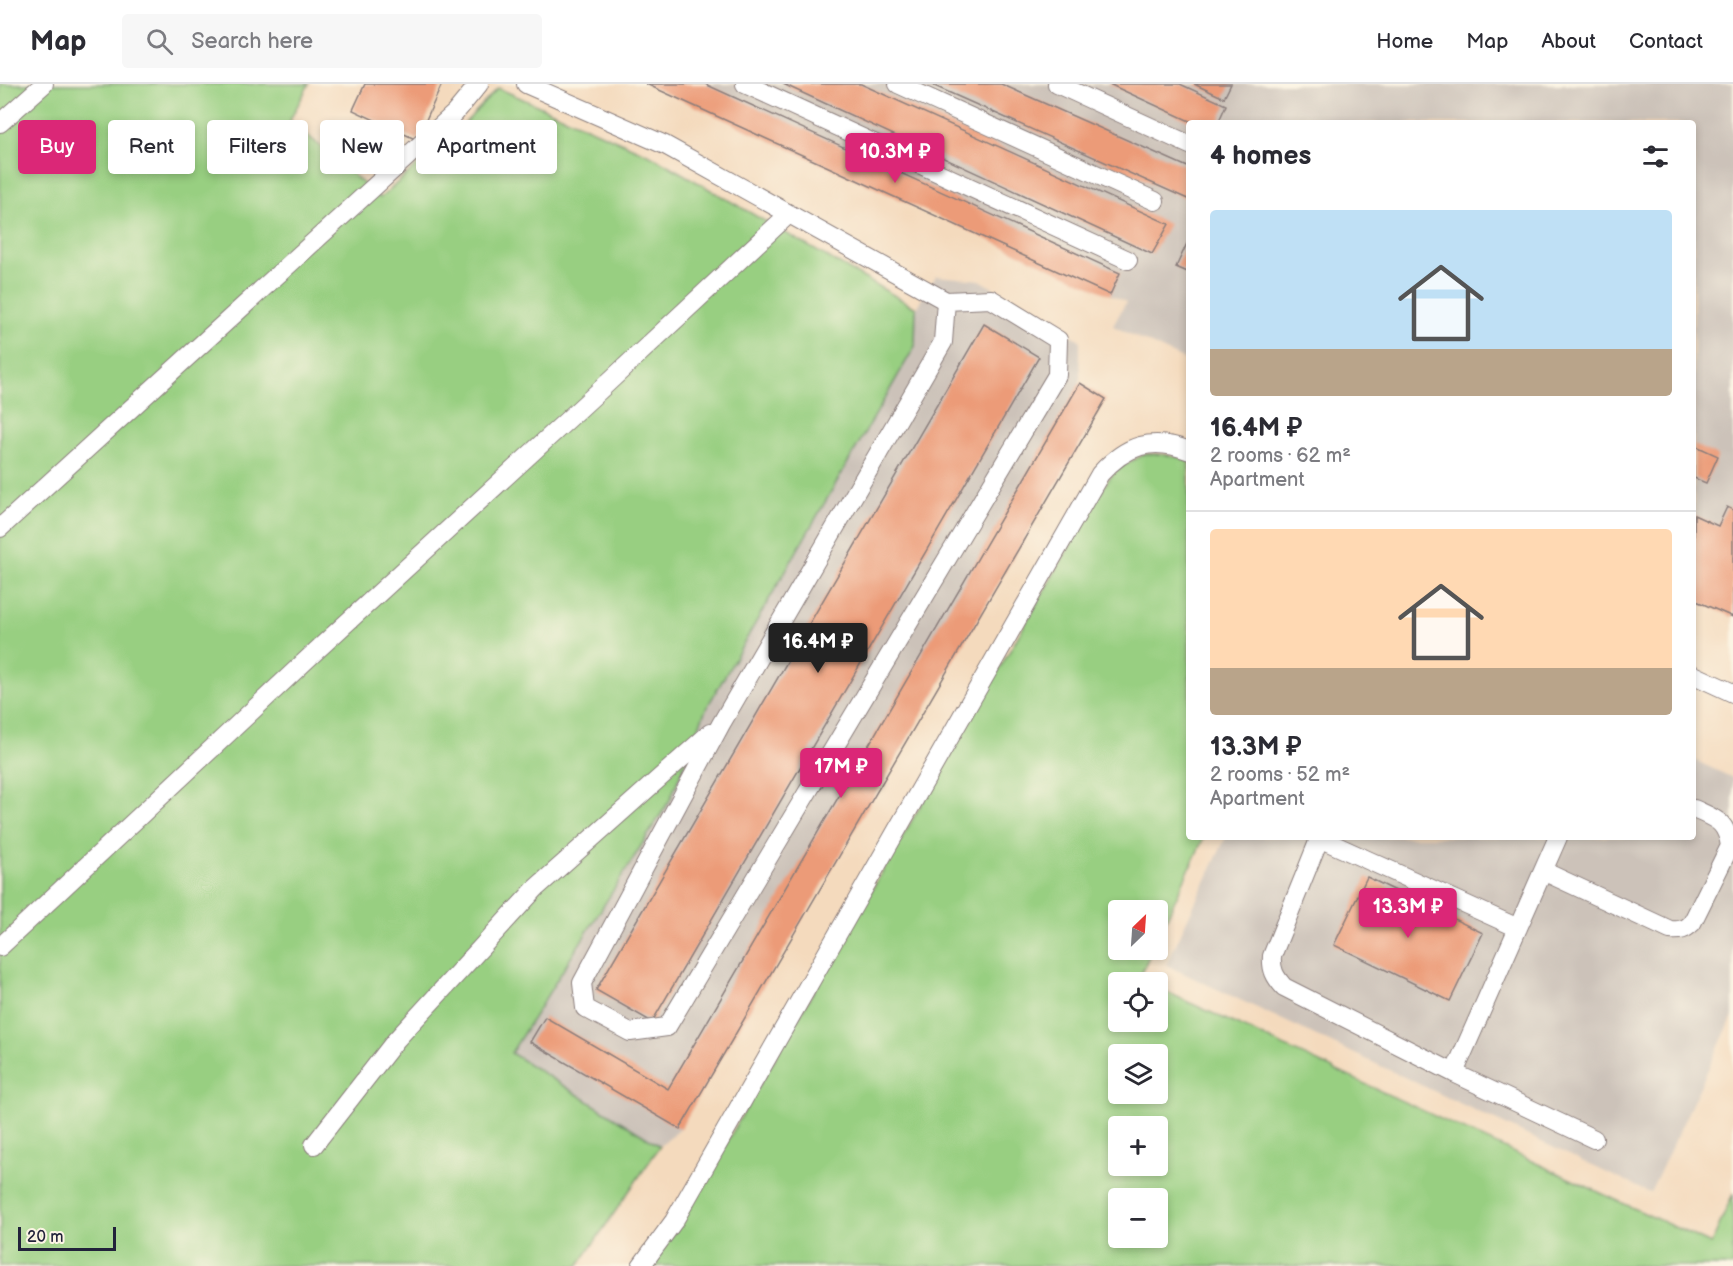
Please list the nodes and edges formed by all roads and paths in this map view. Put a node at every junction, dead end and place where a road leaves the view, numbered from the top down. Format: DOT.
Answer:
graph roads {
  1 [pos="44,84"];
  2 [pos="479,84"];
  3 [pos="526,84"];
  4 [pos="745,84"];
  5 [pos="898,84"];
  6 [pos="1057,84"];
  7 [pos="0,123"];
  8 [pos="1186,142"];
  9 [pos="1155,201"];
  10 [pos="789,214"];
  11 [pos="1128,260"];
  12 [pos="946,301"];
  13 [pos="1186,450"];
  14 [pos="0,528"];
  15 [pos="1696,676"];
  16 [pos="1733,693"];
  17 [pos="720,724"];
  18 [pos="1696,810"];
  19 [pos="1319,840"];
  20 [pos="1324,840"];
  21 [pos="1557,840"];
  22 [pos="1543,872"];
  23 [pos="1518,928"];
  24 [pos="0,947"];
  25 [pos="1454,1073"];
  26 [pos="1594,1139"];
  27 [pos="314,1145"];
  28 [pos="641,1266"];
  1 -- 7 [label="lane"];
  2 -- 14 [label="lane"];
  3 -- 10 [label="lane"];
  4 -- 11 [label="lane"];
  5 -- 9 [label="lane"];
  6 -- 8 [label="lane"];
  10 -- 12 [label="lane"];
  10 -- 24 [label="lane"];
  12 -- 17 [label="lane"];
  12 -- 17 [label="lane"];
  13 -- 28 [label="lane"];
  15 -- 16 [label="lane"];
  17 -- 27 [label="lane"];
  18 -- 22 [label="lane"];
  19 -- 25 [label="lane"];
  20 -- 23 [label="lane"];
  21 -- 22 [label="lane"];
  22 -- 23 [label="lane"];
  23 -- 25 [label="lane"];
  25 -- 26 [label="lane"];
}
